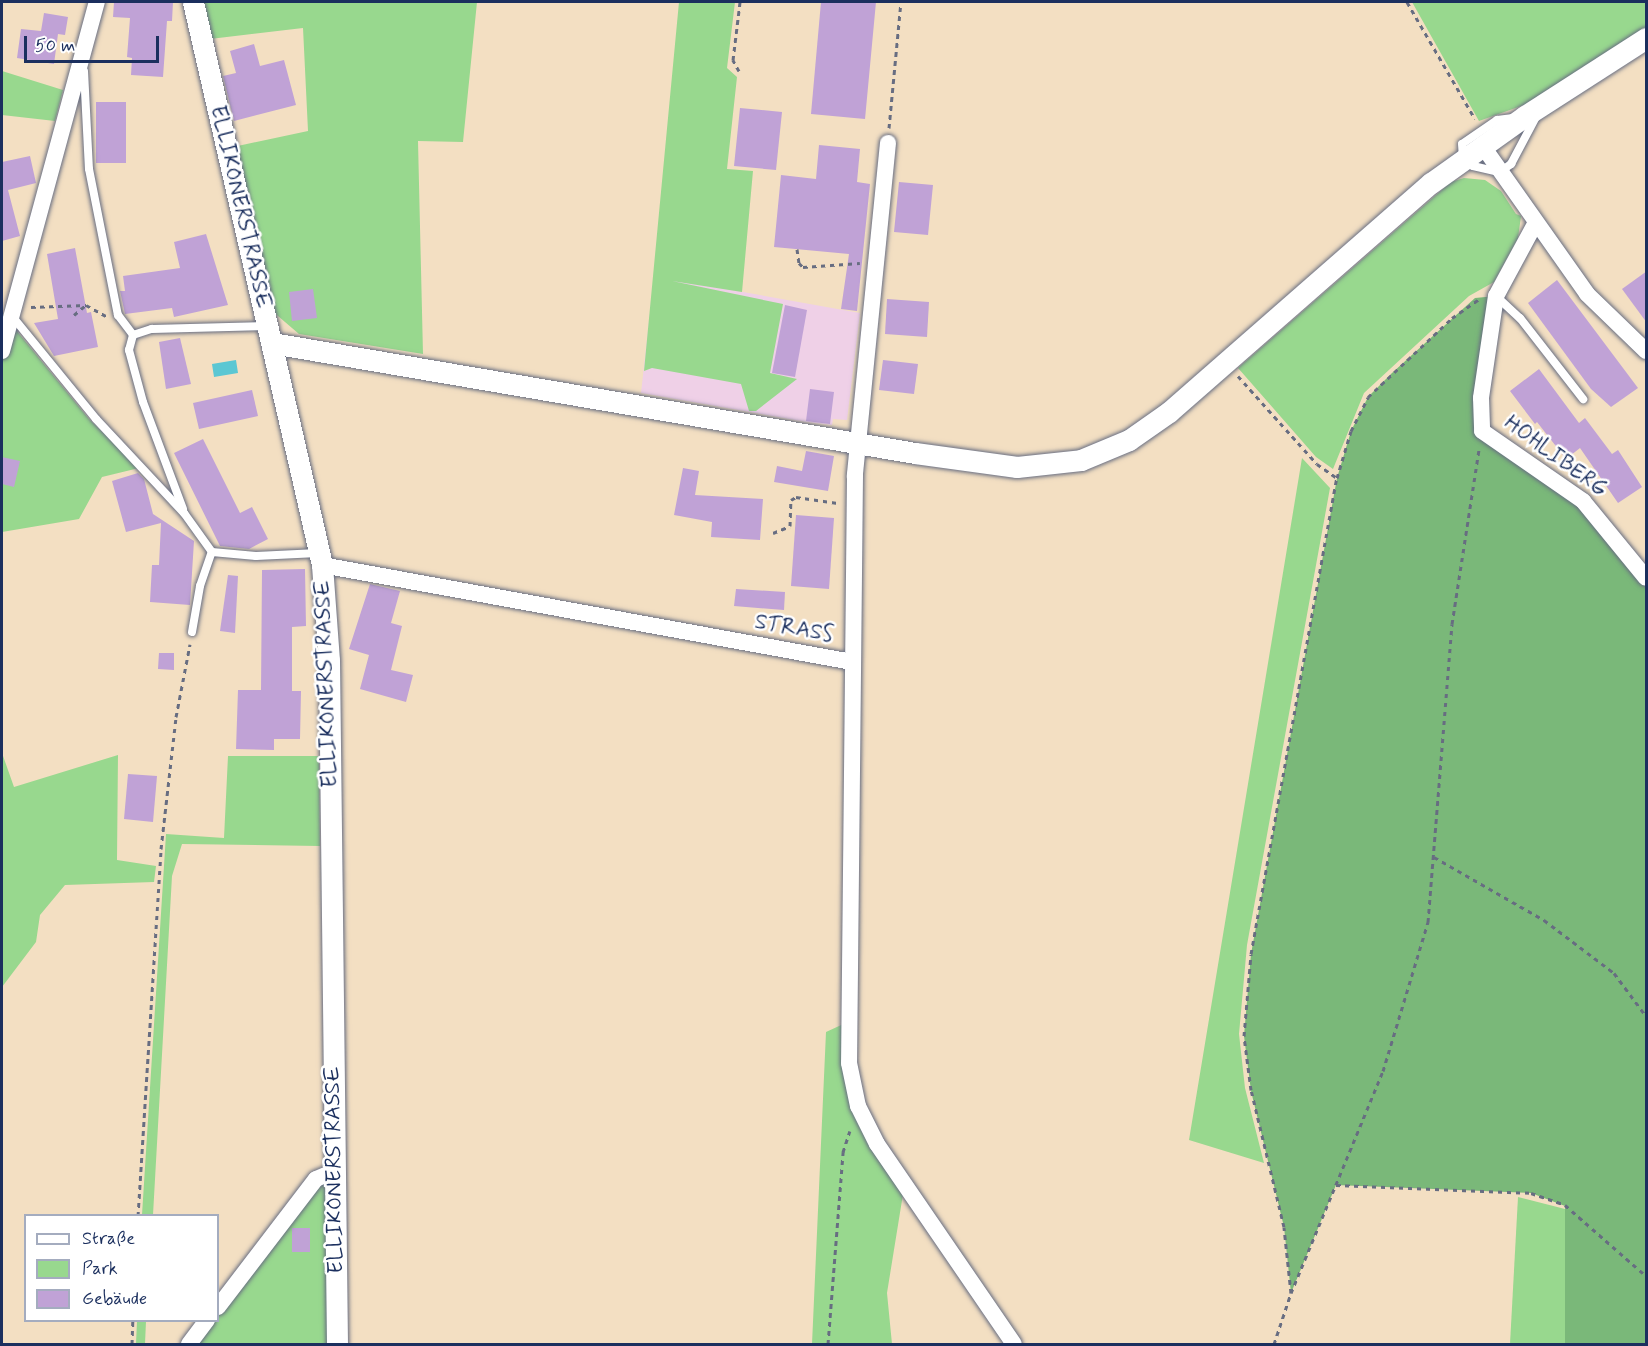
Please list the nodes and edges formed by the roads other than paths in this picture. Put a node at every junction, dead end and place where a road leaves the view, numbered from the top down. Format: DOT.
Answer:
graph roads {
  1 [pos="97,2"];
  2 [pos="193,2"];
  3 [pos="1647,38"];
  4 [pos="83,54"];
  5 [pos="1543,105"];
  6 [pos="1481,139"];
  7 [pos="888,143"];
  8 [pos="1463,159"];
  9 [pos="1503,171"];
  10 [pos="1535,225"];
  11 [pos="1496,296"];
  12 [pos="12,316"];
  13 [pos="269,334"];
  14 [pos="133,335"];
  15 [pos="1646,348"];
  16 [pos="2,351"];
  17 [pos="1583,399"];
  18 [pos="859,443"];
  19 [pos="184,513"];
  20 [pos="212,552"];
  21 [pos="321,559"];
  22 [pos="1647,578"];
  23 [pos="192,632"];
  24 [pos="852,662"];
  25 [pos="335,1171"];
  26 [pos="219,1306"];
  27 [pos="206,1322"];
  28 [pos="189,1344"];
  29 [pos="337,1344"];
  30 [pos="1014,1344"];
  1 -- 4 [label="street"];
  2 -- 13 [label="street, ELLIKONERSTRASSE"];
  3 -- 5 [label="street"];
  4 -- 12 [label="street"];
  4 -- 14 [label="lane"];
  5 -- 6 [label="street"];
  5 -- 9 [label="lane"];
  6 -- 8 [label="street"];
  6 -- 9 [label="street"];
  7 -- 18 [label="street, STRASS"];
  8 -- 9 [label="lane"];
  8 -- 18 [label="street"];
  9 -- 10 [label="street"];
  10 -- 11 [label="street, HOHLIBERG"];
  10 -- 15 [label="street"];
  11 -- 17 [label="lane"];
  11 -- 22 [label="street, HOHLIBERG"];
  12 -- 16 [label="street"];
  12 -- 19 [label="lane"];
  13 -- 14 [label="lane"];
  13 -- 18 [label="street"];
  13 -- 21 [label="street, ELLIKONERSTRASSE"];
  14 -- 19 [label="lane"];
  18 -- 24 [label="street, STRASS"];
  19 -- 20 [label="lane"];
  20 -- 21 [label="lane"];
  20 -- 23 [label="lane"];
  21 -- 24 [label="street, STRASS"];
  21 -- 25 [label="street, ELLIKONERSTRASSE"];
  24 -- 30 [label="street"];
  25 -- 26 [label="street"];
  25 -- 29 [label="street, ELLIKONERSTRASSE"];
  27 -- 28 [label="street"];
}
